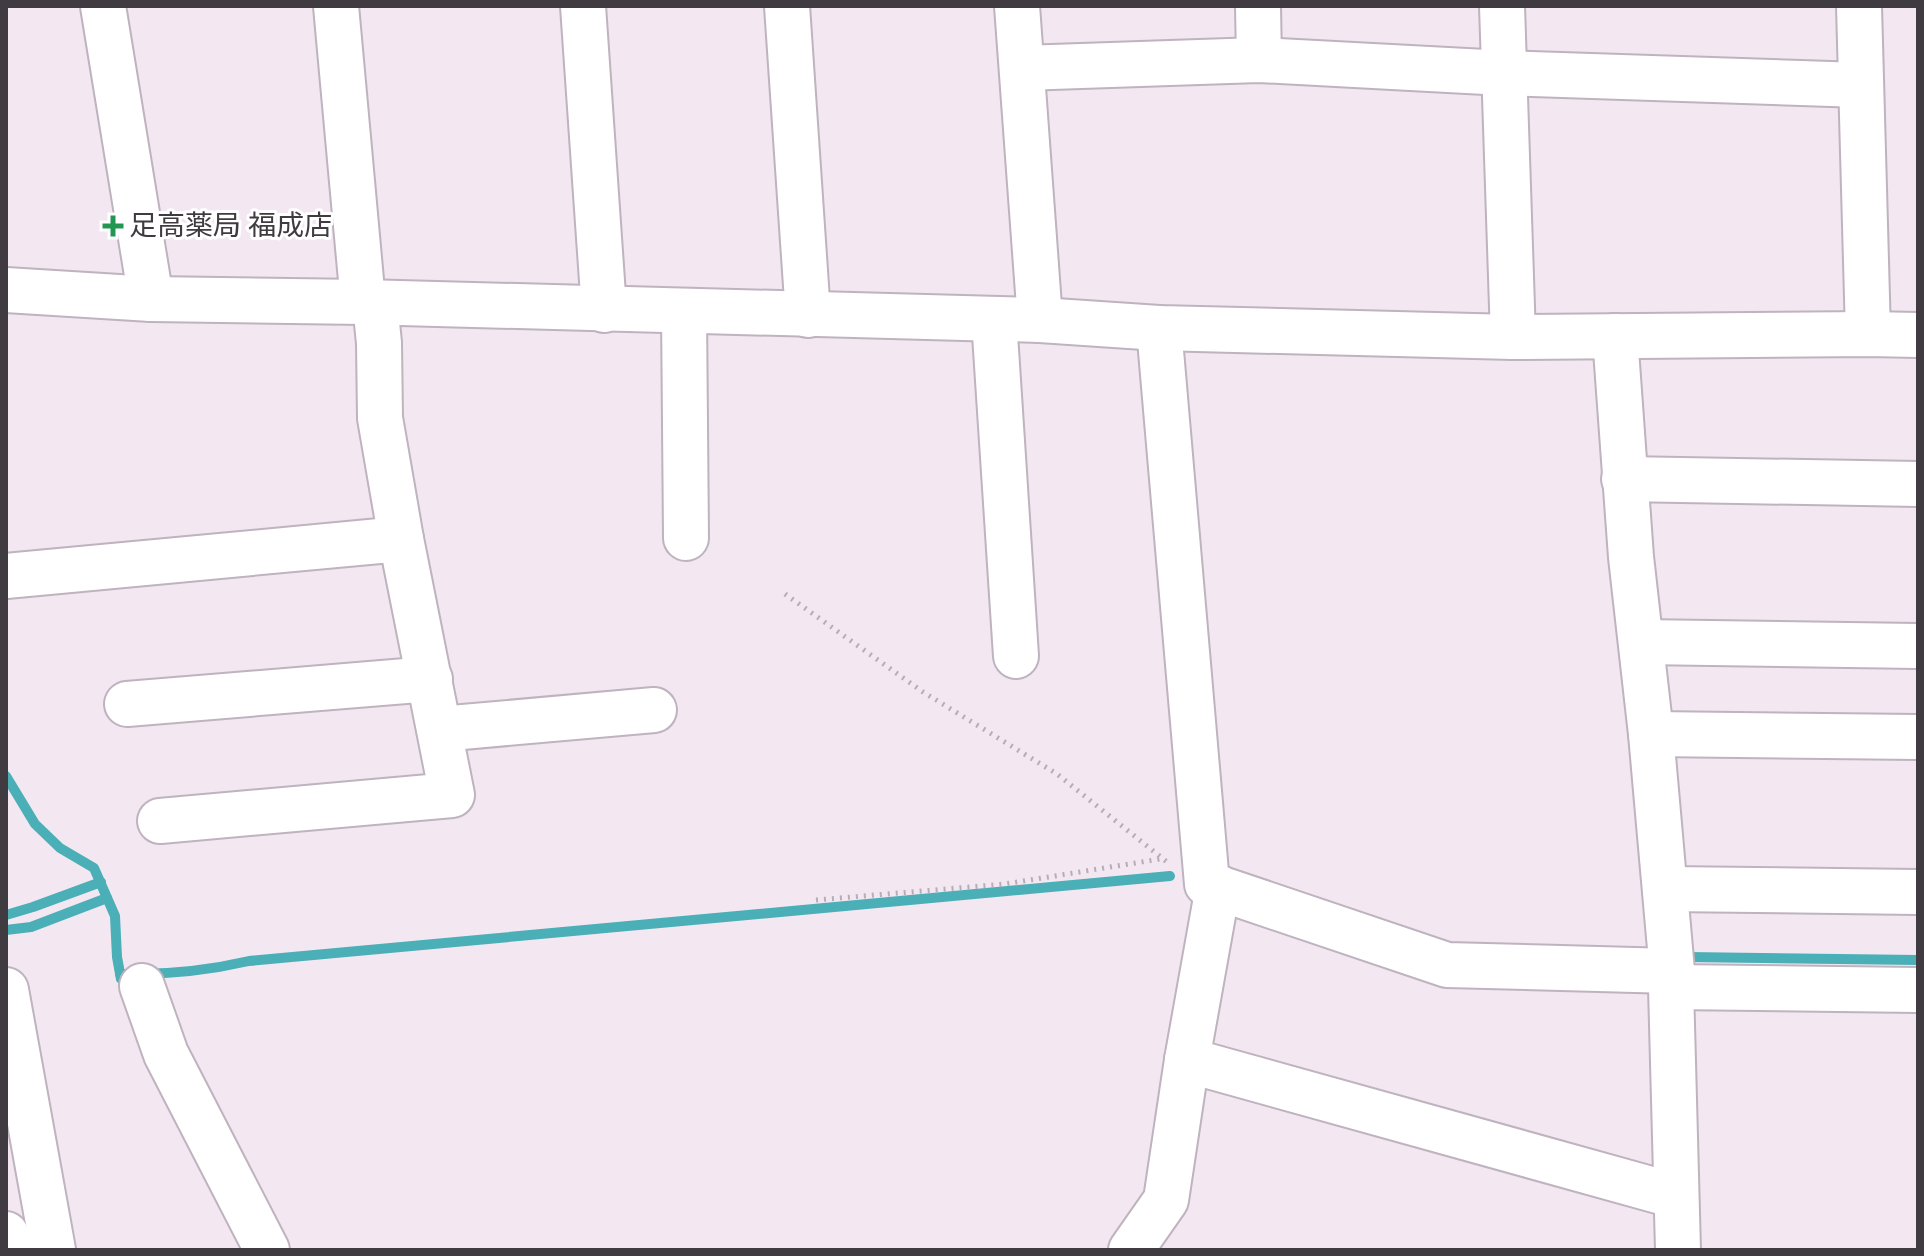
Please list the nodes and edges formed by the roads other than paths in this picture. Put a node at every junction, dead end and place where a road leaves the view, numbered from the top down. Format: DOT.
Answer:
graph roads {
  1 [pos="103,6"];
  2 [pos="336,6"];
  3 [pos="583,6"];
  4 [pos="787,6"];
  5 [pos="1017,6"];
  6 [pos="1258,6"];
  7 [pos="1502,6"];
  8 [pos="1859,6"];
  9 [pos="1259,60"];
  10 [pos="1022,68"];
  11 [pos="1504,73"];
  12 [pos="1861,85"];
  13 [pos="149,285"];
  14 [pos="6,290"];
  15 [pos="365,293"];
  16 [pos="603,297"];
  17 [pos="807,301"];
  18 [pos="1039,307"];
  19 [pos="684,311"];
  20 [pos="994,319"];
  21 [pos="1159,328"];
  22 [pos="1868,334"];
  23 [pos="1918,335"];
  24 [pos="1615,336"];
  25 [pos="1513,337"];
  26 [pos="1624,479"];
  27 [pos="1918,484"];
  28 [pos="686,538"];
  29 [pos="401,539"];
  30 [pos="6,576"];
  31 [pos="1641,642"];
  32 [pos="1918,646"];
  33 [pos="1016,656"];
  34 [pos="430,679"];
  35 [pos="127,704"];
  36 [pos="654,710"];
  37 [pos="440,729"];
  38 [pos="1651,734"];
  39 [pos="1918,737"];
  40 [pos="160,821"];
  41 [pos="1212,886"];
  42 [pos="1665,889"];
  43 [pos="1918,892"];
  44 [pos="1672,979"];
  45 [pos="142,986"];
  46 [pos="6,990"];
  47 [pos="1918,990"];
  48 [pos="1187,1060"];
  49 [pos="1676,1196"];
  50 [pos="6,1234"];
  51 [pos="10,1250"];
  52 [pos="53,1250"];
  53 [pos="267,1250"];
  54 [pos="1131,1250"];
  55 [pos="1678,1250"];
  1 -- 13 [label="street"];
  2 -- 15 [label="street"];
  3 -- 16 [label="street"];
  4 -- 17 [label="street"];
  5 -- 10 [label="street"];
  6 -- 9 [label="street"];
  7 -- 11 [label="street"];
  8 -- 12 [label="street"];
  9 -- 10 [label="street"];
  9 -- 11 [label="street"];
  10 -- 18 [label="street"];
  11 -- 12 [label="street"];
  11 -- 25 [label="street"];
  12 -- 22 [label="street"];
  13 -- 14 [label="street"];
  13 -- 15 [label="street"];
  15 -- 16 [label="street"];
  15 -- 29 [label="street"];
  16 -- 19 [label="street"];
  17 -- 19 [label="street"];
  17 -- 20 [label="street"];
  18 -- 20 [label="street"];
  18 -- 21 [label="street"];
  19 -- 28 [label="street"];
  20 -- 33 [label="street"];
  21 -- 25 [label="street"];
  21 -- 41 [label="street"];
  22 -- 23 [label="street"];
  22 -- 24 [label="street"];
  24 -- 25 [label="street"];
  24 -- 26 [label="street"];
  26 -- 27 [label="street"];
  26 -- 31 [label="street"];
  29 -- 30 [label="street"];
  29 -- 34 [label="street"];
  31 -- 32 [label="street"];
  31 -- 38 [label="street"];
  34 -- 35 [label="street"];
  34 -- 37 [label="street"];
  36 -- 37 [label="street"];
  37 -- 40 [label="street"];
  38 -- 39 [label="street"];
  38 -- 42 [label="street"];
  41 -- 44 [label="street"];
  41 -- 48 [label="street"];
  42 -- 43 [label="street"];
  42 -- 44 [label="street"];
  44 -- 47 [label="street"];
  44 -- 49 [label="street"];
  45 -- 53 [label="street"];
  46 -- 52 [label="street"];
  48 -- 49 [label="street"];
  48 -- 54 [label="street"];
  49 -- 55 [label="street"];
  50 -- 51 [label="street"];
}
